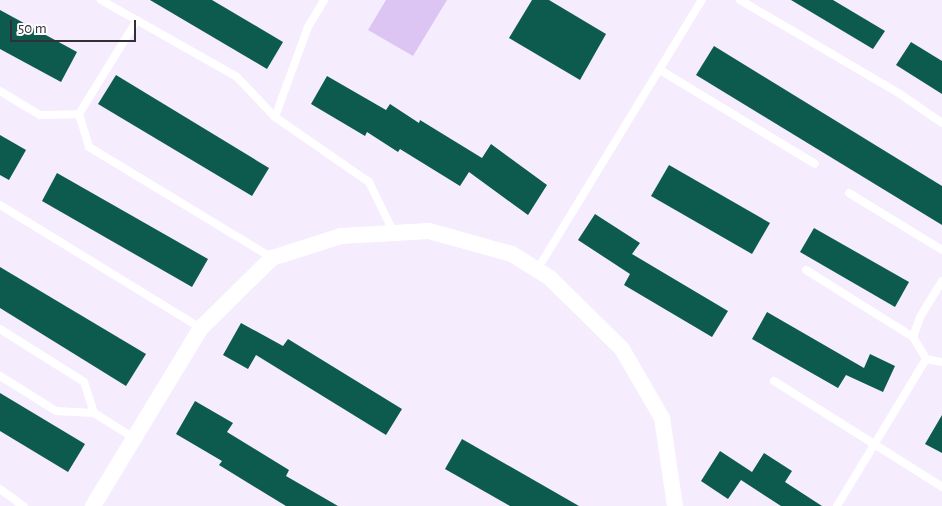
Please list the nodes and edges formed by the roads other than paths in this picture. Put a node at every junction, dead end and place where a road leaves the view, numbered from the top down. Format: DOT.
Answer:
graph roads {
  1 [pos="101,0"];
  2 [pos="324,0"];
  3 [pos="702,0"];
  4 [pos="740,0"];
  5 [pos="137,20"];
  6 [pos="660,70"];
  7 [pos="0,91"];
  8 [pos="79,114"];
  9 [pos="275,118"];
  10 [pos="942,123"];
  11 [pos="815,164"];
  12 [pos="849,193"];
  13 [pos="0,205"];
  14 [pos="394,233"];
  15 [pos="942,250"];
  16 [pos="272,258"];
  17 [pos="537,270"];
  18 [pos="806,270"];
  19 [pos="942,281"];
  20 [pos="201,328"];
  21 [pos="0,329"];
  22 [pos="913,337"];
  23 [pos="926,358"];
  24 [pos="942,362"];
  25 [pos="0,376"];
  26 [pos="774,382"];
  27 [pos="94,413"];
  28 [pos="134,438"];
  29 [pos="875,444"];
  30 [pos="942,487"];
  31 [pos="0,489"];
  32 [pos="23,506"];
  33 [pos="93,506"];
  34 [pos="675,506"];
  35 [pos="837,506"];
  1 -- 5 [label="lane"];
  2 -- 9 [label="lane"];
  3 -- 6 [label="lane"];
  4 -- 10 [label="lane"];
  5 -- 8 [label="lane"];
  5 -- 9 [label="lane"];
  6 -- 11 [label="lane"];
  6 -- 17 [label="lane"];
  7 -- 8 [label="lane"];
  8 -- 16 [label="lane"];
  9 -- 14 [label="lane"];
  12 -- 15 [label="lane"];
  13 -- 20 [label="lane"];
  14 -- 16 [label="street"];
  14 -- 17 [label="street"];
  16 -- 20 [label="street"];
  17 -- 34 [label="street"];
  18 -- 22 [label="lane"];
  19 -- 22 [label="lane"];
  20 -- 28 [label="street"];
  21 -- 27 [label="lane"];
  22 -- 23 [label="lane"];
  23 -- 24 [label="lane"];
  23 -- 29 [label="lane"];
  25 -- 27 [label="lane"];
  26 -- 29 [label="lane"];
  27 -- 28 [label="lane"];
  28 -- 33 [label="street"];
  29 -- 30 [label="lane"];
  29 -- 35 [label="lane"];
  31 -- 32 [label="lane"];
}
